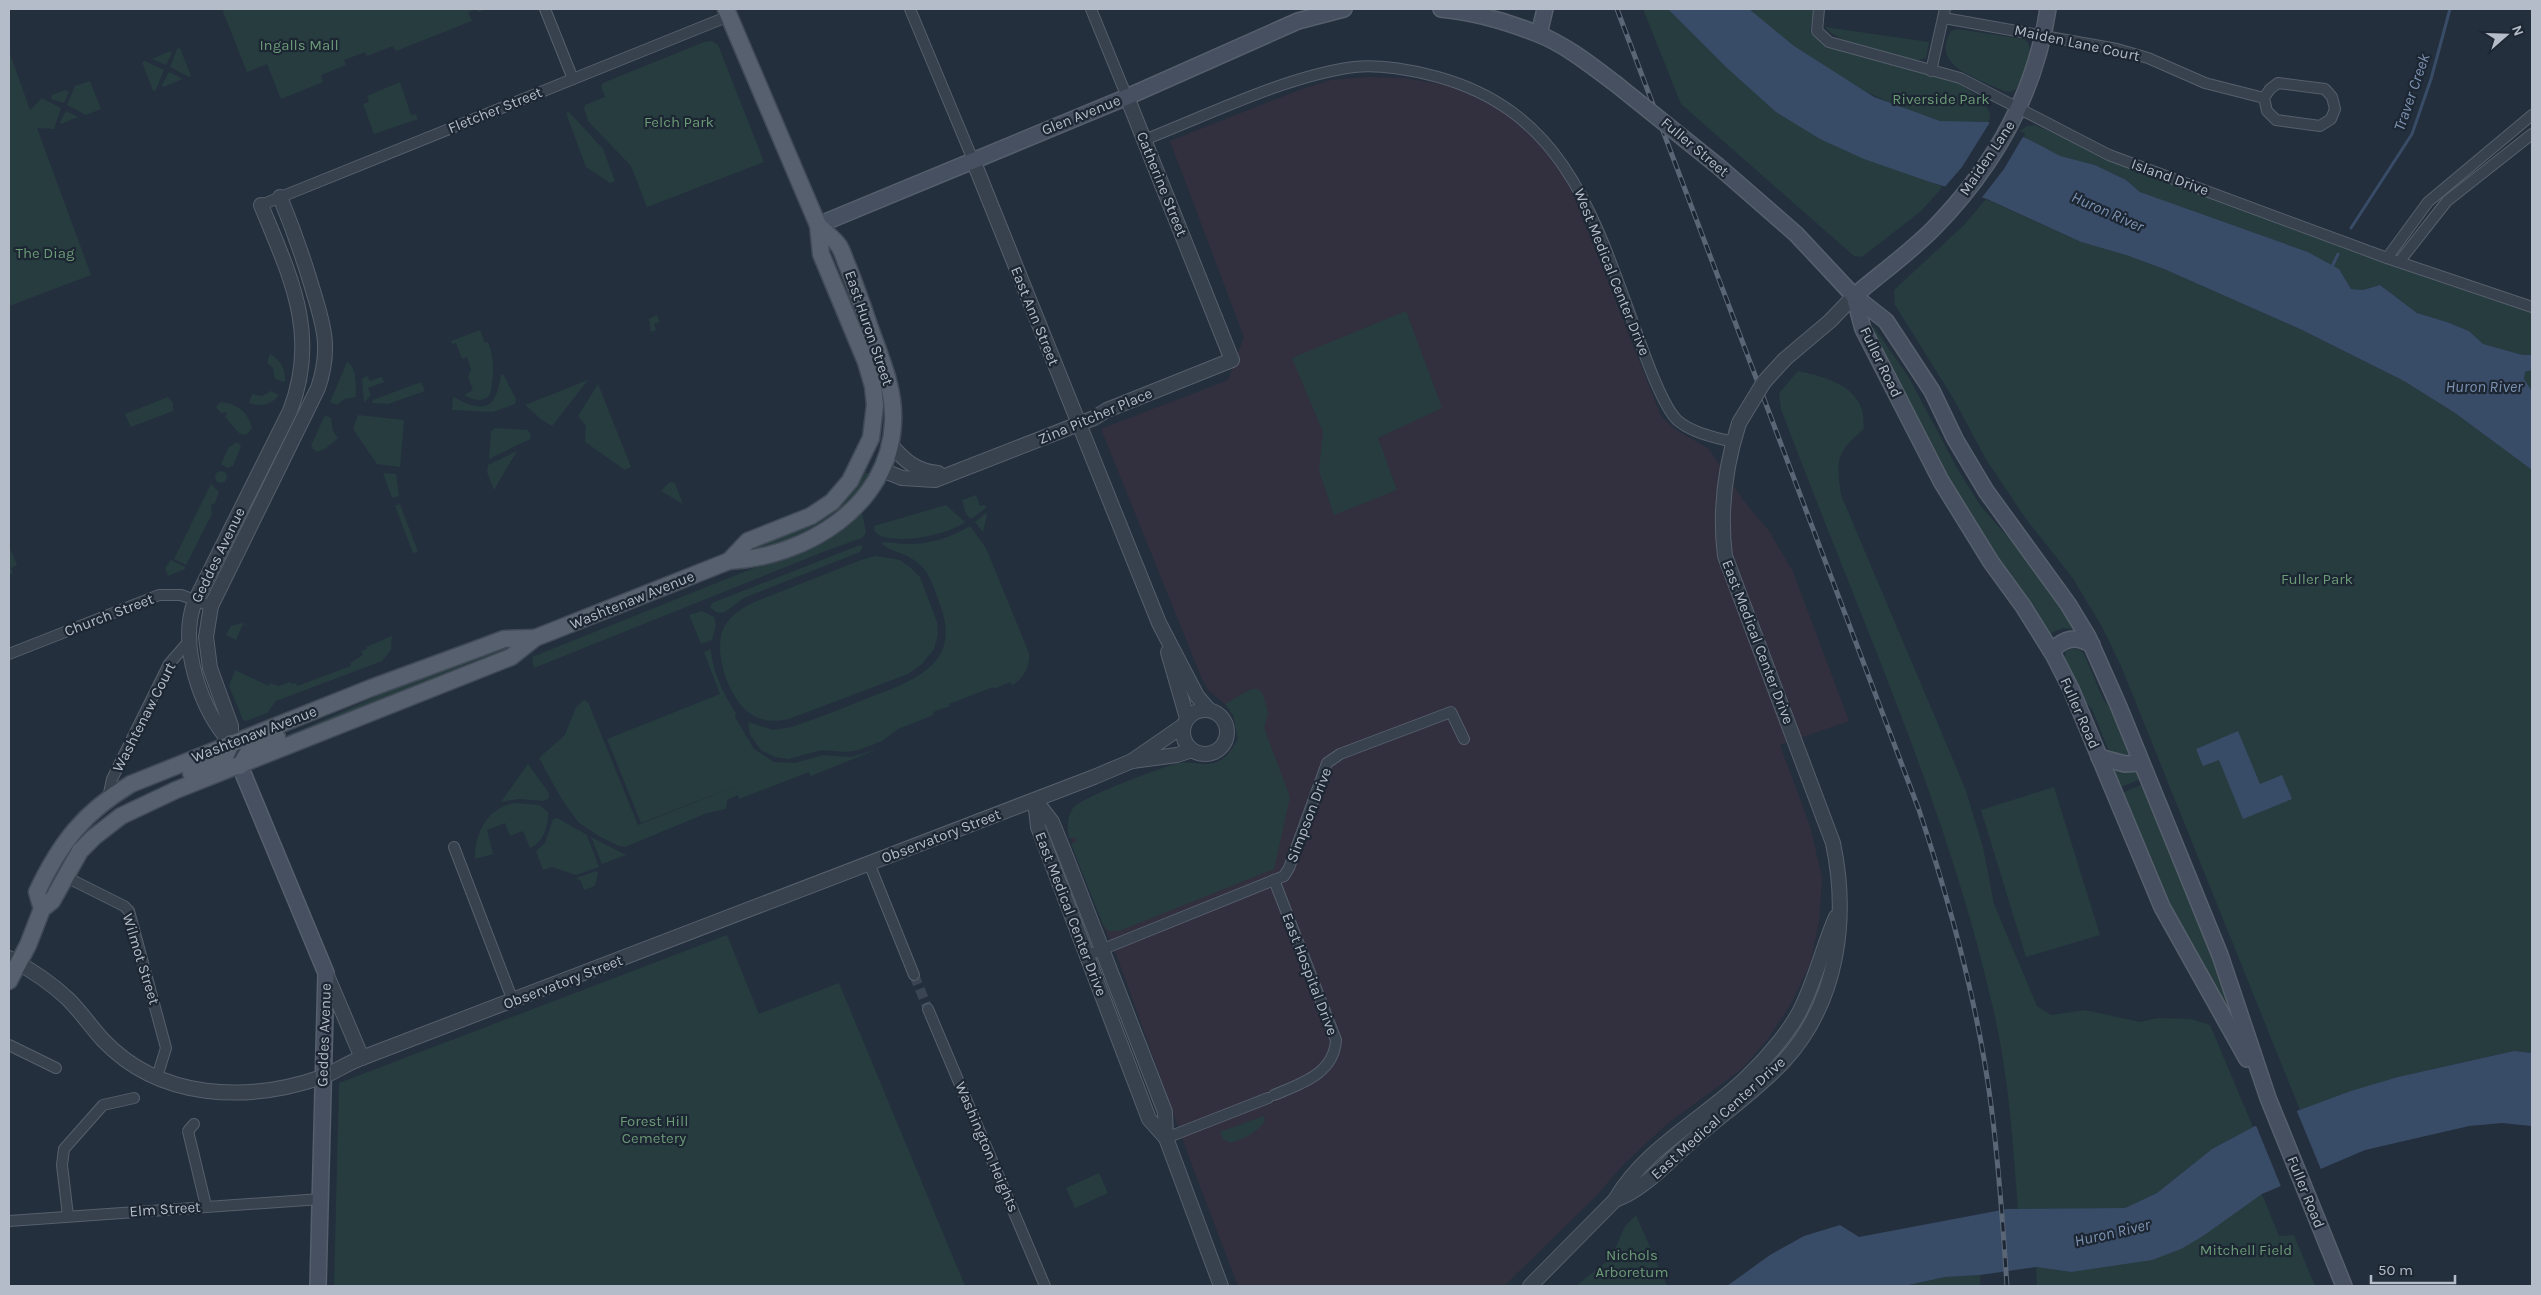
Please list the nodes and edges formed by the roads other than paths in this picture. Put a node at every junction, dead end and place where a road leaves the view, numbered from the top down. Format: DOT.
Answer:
graph roads {
  1 [pos="545,9"];
  2 [pos="910,9"];
  3 [pos="1091,9"];
  4 [pos="1344,9"];
  5 [pos="1441,9"];
  6 [pos="1545,9"];
  7 [pos="1819,9"];
  8 [pos="2048,9"];
  9 [pos="728,12"];
  10 [pos="1944,13"];
  11 [pos="1539,34"];
  12 [pos="2042,35"];
  13 [pos="1931,71"];
  14 [pos="573,79"];
  15 [pos="1127,96"];
  16 [pos="2264,98"];
  17 [pos="2019,109"];
  18 [pos="2532,115"];
  19 [pos="2532,134"];
  20 [pos="1144,140"];
  21 [pos="973,160"];
  22 [pos="280,197"];
  23 [pos="2428,202"];
  24 [pos="261,205"];
  25 [pos="2439,211"];
  26 [pos="818,225"];
  27 [pos="2387,258"];
  28 [pos="2399,262"];
  29 [pos="1854,296"];
  30 [pos="2532,307"];
  31 [pos="1232,360"];
  32 [pos="1078,424"];
  33 [pos="872,438"];
  34 [pos="1733,442"];
  35 [pos="891,445"];
  36 [pos="862,460"];
  37 [pos="882,470"];
  38 [pos="959,471"];
  39 [pos="729,561"];
  40 [pos="195,601"];
  41 [pos="211,606"];
  42 [pos="1159,623"];
  43 [pos="535,638"];
  44 [pos="189,642"];
  45 [pos="2092,645"];
  46 [pos="2051,651"];
  47 [pos="9,654"];
  48 [pos="345,698"];
  49 [pos="1208,710"];
  50 [pos="1186,721"];
  51 [pos="1464,739"];
  52 [pos="231,743"];
  53 [pos="1192,750"];
  54 [pos="2099,757"];
  55 [pos="1132,761"];
  56 [pos="2141,763"];
  57 [pos="240,766"];
  58 [pos="108,798"];
  59 [pos="1035,800"];
  60 [pos="143,805"];
  61 [pos="454,847"];
  62 [pos="869,863"];
  63 [pos="64,876"];
  64 [pos="1274,880"];
  65 [pos="42,910"];
  66 [pos="1102,950"];
  67 [pos="1086,956"];
  68 [pos="13,961"];
  69 [pos="326,973"];
  70 [pos="914,975"];
  71 [pos="9,981"];
  72 [pos="513,1002"];
  73 [pos="928,1009"];
  74 [pos="9,1045"];
  75 [pos="362,1058"];
  76 [pos="56,1068"];
  77 [pos="157,1077"];
  78 [pos="322,1077"];
  79 [pos="134,1098"];
  80 [pos="2268,1098"];
  81 [pos="194,1124"];
  82 [pos="1166,1138"];
  83 [pos="321,1199"];
  84 [pos="206,1206"];
  85 [pos="68,1216"];
  86 [pos="9,1221"];
  87 [pos="318,1286"];
  88 [pos="1045,1286"];
  89 [pos="1221,1286"];
  90 [pos="1530,1286"];
  91 [pos="2344,1286"];
  1 -- 14 [label="street"];
  2 -- 21 [label="street, East Ann Street"];
  3 -- 15 [label="street, Catherine Street"];
  4 -- 15 [label="main road, Glen Avenue"];
  5 -- 11 [label="main road"];
  6 -- 11 [label="main road"];
  7 -- 13 [label="street, Island Drive"];
  8 -- 12 [label="main road, Maiden Lane"];
  9 -- 14 [label="street, Fletcher Street"];
  9 -- 26 [label="main road, East Huron Street"];
  10 -- 12 [label="street, Maiden Lane Court"];
  10 -- 13 [label="street"];
  11 -- 29 [label="main road, Fuller Street, bridge"];
  12 -- 16 [label="street, Maiden Lane Court"];
  12 -- 17 [label="main road, Maiden Lane"];
  13 -- 17 [label="street, Island Drive"];
  14 -- 22 [label="street, Fletcher Street"];
  15 -- 20 [label="street, Catherine Street"];
  15 -- 21 [label="main road, Glen Avenue"];
  16 -- 16 [label="street"];
  17 -- 27 [label="street, Island Drive"];
  17 -- 29 [label="main road, Maiden Lane"];
  18 -- 23 [label="street"];
  19 -- 25 [label="street"];
  20 -- 31 [label="street, Catherine Street"];
  20 -- 34 [label="street, West Medical Center Drive"];
  21 -- 26 [label="main road, Glen Avenue"];
  21 -- 32 [label="street, East Ann Street"];
  22 -- 24 [label="street, Fletcher Street"];
  22 -- 41 [label="street, Geddes Avenue"];
  23 -- 25 [label="street"];
  23 -- 27 [label="street"];
  24 -- 40 [label="street, Geddes Avenue"];
  25 -- 28 [label="street"];
  26 -- 33 [label="main road, East Huron Street"];
  26 -- 35 [label="main road, East Huron Street"];
  27 -- 28 [label="street, Island Drive"];
  28 -- 30 [label="street, Island Drive"];
  29 -- 34 [label="street, East Medical Center Drive, bridge"];
  29 -- 45 [label="main road, Fuller Road"];
  29 -- 46 [label="main road, Fuller Road"];
  31 -- 32 [label="street, Zina Pitcher Place"];
  32 -- 38 [label="street, Zina Pitcher Place"];
  32 -- 42 [label="street, East Ann Street"];
  33 -- 36 [label="main road, East Huron Street"];
  33 -- 37 [label="main road"];
  34 -- 90 [label="street, East Medical Center Drive"];
  35 -- 37 [label="main road, East Huron Street"];
  35 -- 38 [label="street, Zina Pitcher Place"];
  36 -- 39 [label="main road, Washtenaw Avenue"];
  37 -- 38 [label="street, Zina Pitcher Place"];
  37 -- 39 [label="main road, Washtenaw Avenue"];
  39 -- 43 [label="main road, Washtenaw Avenue"];
  40 -- 41 [label="street, Church Street"];
  40 -- 44 [label="street, Geddes Avenue"];
  40 -- 47 [label="street, Church Street"];
  41 -- 52 [label="street, Geddes Avenue"];
  42 -- 49 [label="street, East Ann Street"];
  42 -- 50 [label="street, East Ann Street"];
  43 -- 48 [label="main road, Washtenaw Avenue"];
  43 -- 57 [label="main road, Washtenaw Avenue"];
  44 -- 52 [label="street, Geddes Avenue"];
  44 -- 58 [label="street, Washtenaw Court"];
  45 -- 46 [label="main road"];
  45 -- 56 [label="main road, Fuller Road"];
  46 -- 54 [label="main road, Fuller Road"];
  48 -- 52 [label="main road, Washtenaw Avenue"];
  48 -- 57 [label="main road"];
  49 -- 50 [label="street"];
  49 -- 53 [label="street"];
  50 -- 53 [label="street"];
  50 -- 55 [label="street, Observatory Street"];
  51 -- 64 [label="street, Simpson Drive"];
  52 -- 57 [label="street, Geddes Avenue"];
  52 -- 58 [label="main road, Washtenaw Avenue"];
  52 -- 60 [label="main road"];
  53 -- 55 [label="street, Observatory Street"];
  54 -- 56 [label="main road"];
  54 -- 80 [label="main road, Fuller Road"];
  55 -- 59 [label="street, Observatory Street"];
  56 -- 80 [label="main road, Fuller Road"];
  57 -- 60 [label="main road, Washtenaw Avenue"];
  57 -- 69 [label="main road, Geddes Avenue"];
  58 -- 65 [label="main road, Washtenaw Avenue"];
  59 -- 62 [label="street, Observatory Street"];
  59 -- 66 [label="street, East Medical Center Drive"];
  59 -- 67 [label="street, East Medical Center Drive"];
  60 -- 63 [label="main road, Washtenaw Avenue"];
  61 -- 72 [label="street"];
  62 -- 70 [label="street"];
  62 -- 72 [label="street, Observatory Street"];
  63 -- 65 [label="main road, Washtenaw Avenue"];
  63 -- 77 [label="street, Wilmot Street"];
  64 -- 66 [label="street, Simpson Drive"];
  64 -- 82 [label="street, East Hospital Drive"];
  65 -- 68 [label="main road, Washtenaw Avenue"];
  66 -- 67 [label="street, Simpson Drive"];
  66 -- 82 [label="street, East Medical Center Drive"];
  67 -- 82 [label="street, East Medical Center Drive"];
  68 -- 71 [label="main road, Washtenaw Avenue"];
  68 -- 77 [label="street, Observatory Street"];
  69 -- 75 [label="street"];
  69 -- 78 [label="main road, Geddes Avenue"];
  72 -- 75 [label="street, Observatory Street"];
  73 -- 88 [label="street, Washington Heights"];
  74 -- 76 [label="street"];
  75 -- 78 [label="street, Observatory Street"];
  77 -- 78 [label="street, Observatory Street"];
  78 -- 83 [label="main road, Geddes Avenue"];
  79 -- 85 [label="street"];
  80 -- 91 [label="main road, Fuller Road"];
  81 -- 84 [label="street"];
  82 -- 89 [label="street, East Medical Center Drive"];
  83 -- 84 [label="street, Elm Street"];
  83 -- 87 [label="main road, Geddes Avenue"];
  84 -- 85 [label="street, Elm Street"];
  85 -- 86 [label="street, Elm Street"];
}
